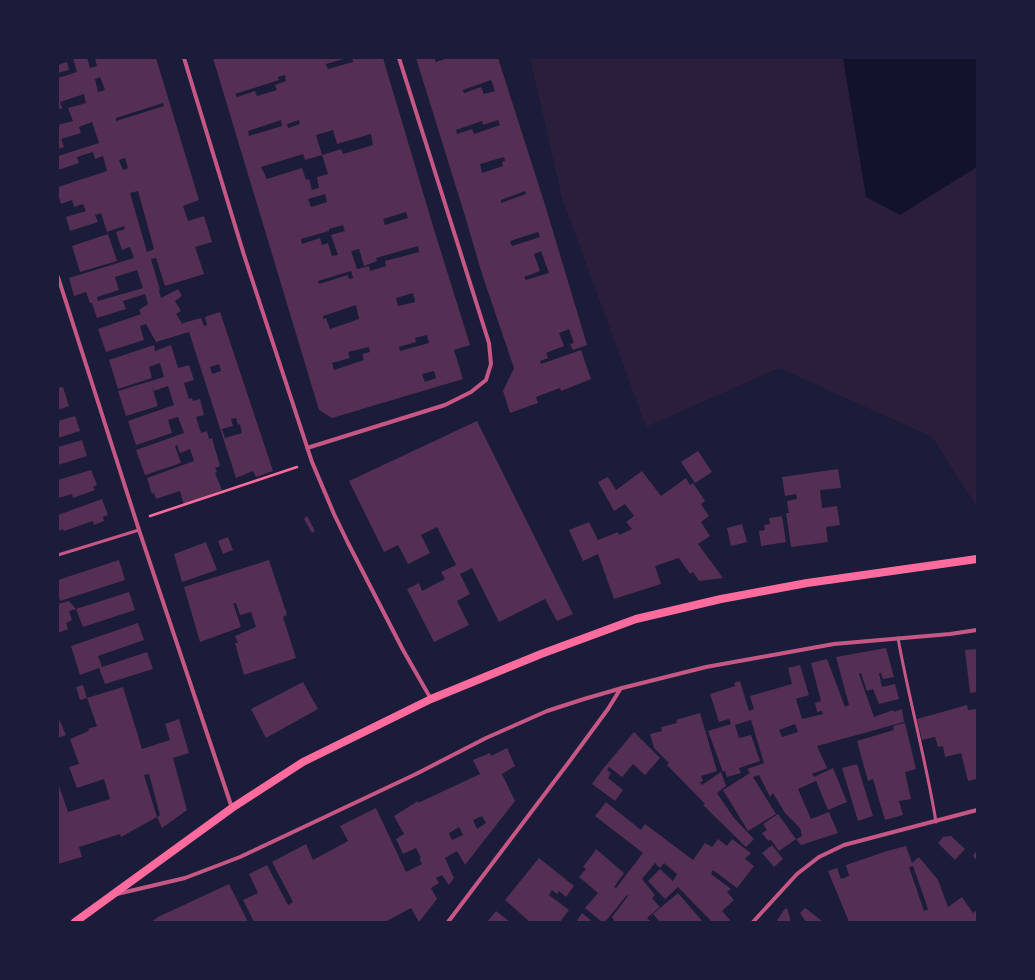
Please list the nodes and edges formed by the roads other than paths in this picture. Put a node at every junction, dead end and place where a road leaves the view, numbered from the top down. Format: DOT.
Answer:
graph roads {
  1 [pos="184,58"];
  2 [pos="399,58"];
  3 [pos="58,277"];
  4 [pos="307,448"];
  5 [pos="139,530"];
  6 [pos="58,555"];
  7 [pos="977,559"];
  8 [pos="977,630"];
  9 [pos="898,638"];
  10 [pos="622,688"];
  11 [pos="431,699"];
  12 [pos="232,808"];
  13 [pos="977,810"];
  14 [pos="936,822"];
  15 [pos="113,895"];
  16 [pos="75,922"];
  17 [pos="448,922"];
  18 [pos="754,922"];
  1 -- 4 [label="street"];
  2 -- 4 [label="street"];
  3 -- 5 [label="street"];
  4 -- 11 [label="street"];
  5 -- 6 [label="lane"];
  5 -- 12 [label="street"];
  7 -- 11 [label="main road"];
  8 -- 9 [label="street"];
  9 -- 10 [label="street"];
  9 -- 14 [label="lane"];
  10 -- 15 [label="street"];
  10 -- 17 [label="street"];
  11 -- 12 [label="main road"];
  12 -- 15 [label="main road"];
  13 -- 14 [label="street"];
  14 -- 18 [label="street"];
  15 -- 16 [label="main road"];
}
